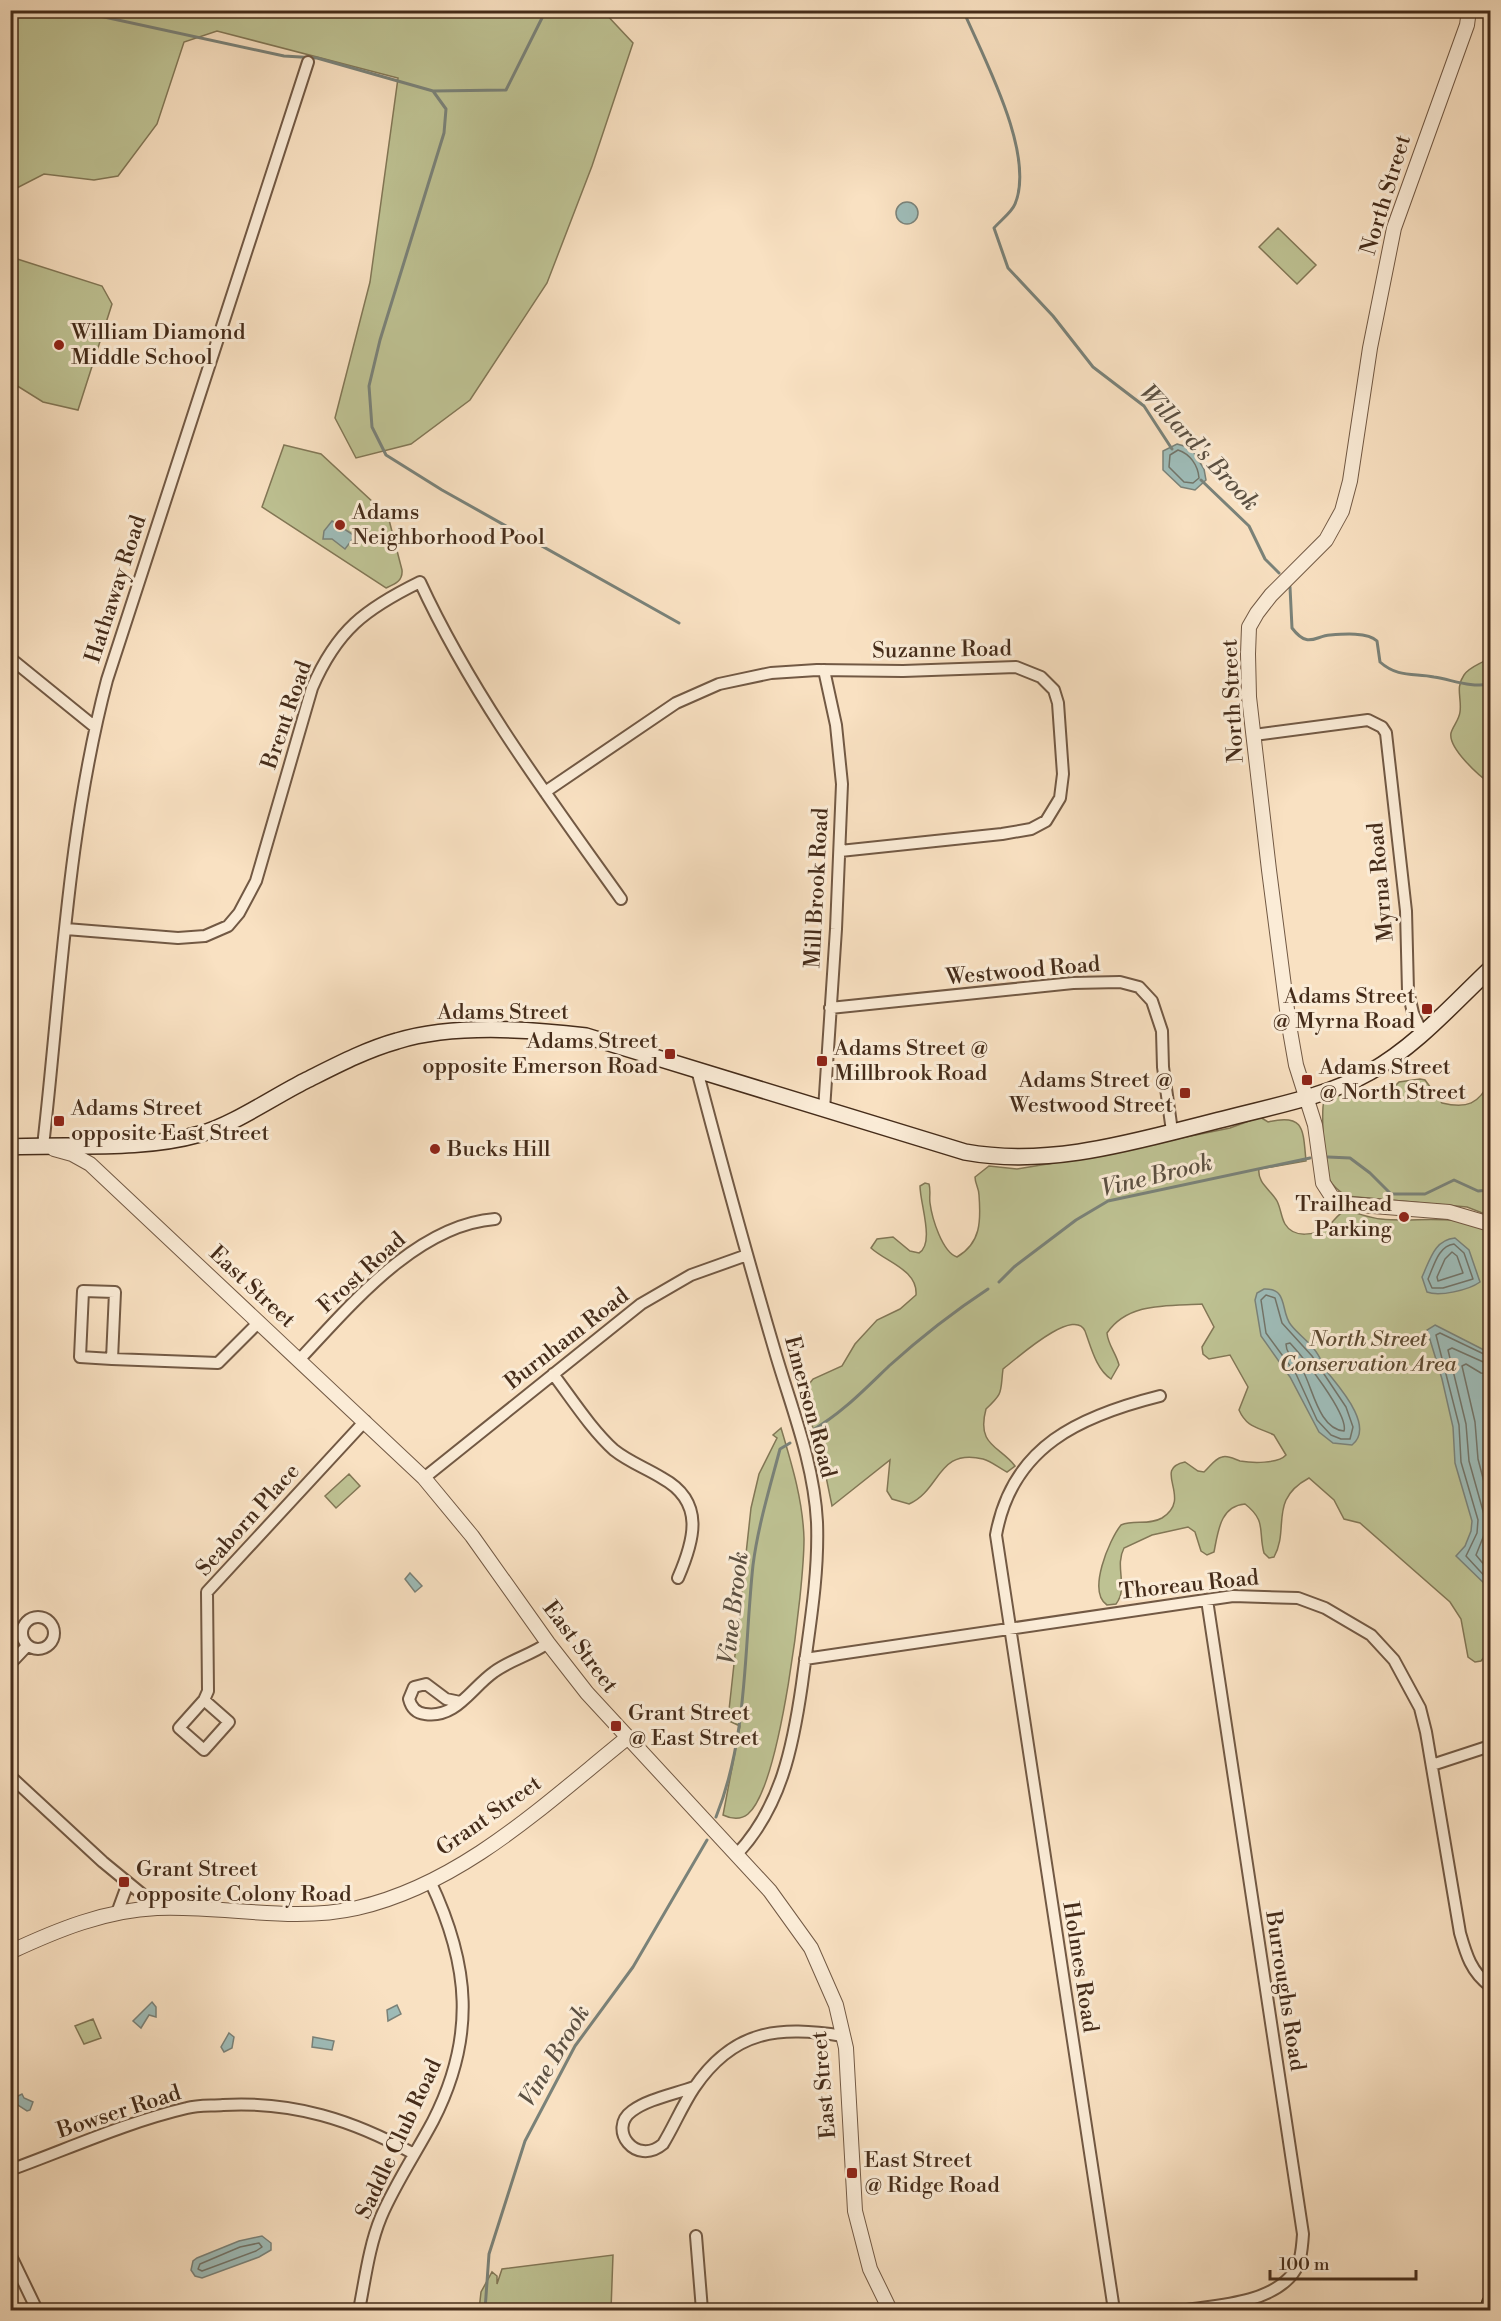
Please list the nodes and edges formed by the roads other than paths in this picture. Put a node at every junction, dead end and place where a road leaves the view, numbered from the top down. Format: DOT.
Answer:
graph roads {
  1 [pos="1469,10"];
  2 [pos="308,62"];
  3 [pos="10,658"];
  4 [pos="824,670"];
  5 [pos="94,727"];
  6 [pos="1254,735"];
  7 [pos="545,792"];
  8 [pos="840,851"];
  9 [pos="621,899"];
  10 [pos="66,929"];
  11 [pos="1491,969"];
  12 [pos="830,1008"];
  13 [pos="1422,1033"];
  14 [pos="697,1070"];
  15 [pos="1307,1097"];
  16 [pos="824,1110"];
  17 [pos="1172,1131"];
  18 [pos="105,1144"];
  19 [pos="43,1146"];
  20 [pos="10,1148"];
  21 [pos="93,1167"];
  22 [pos="495,1219"];
  23 [pos="1491,1224"];
  24 [pos="747,1255"];
  25 [pos="259,1322"];
  26 [pos="112,1359"];
  27 [pos="299,1360"];
  28 [pos="553,1374"];
  29 [pos="1160,1396"];
  30 [pos="365,1421"];
  31 [pos="424,1478"];
  32 [pos="678,1578"];
  33 [pos="1206,1599"];
  34 [pos="1010,1629"];
  35 [pos="548,1643"];
  36 [pos="27,1646"];
  37 [pos="805,1659"];
  38 [pos="10,1664"];
  39 [pos="204,1700"];
  40 [pos="460,1702"];
  41 [pos="627,1738"];
  42 [pos="1491,1746"];
  43 [pos="1432,1765"];
  44 [pos="10,1776"];
  45 [pos="737,1854"];
  46 [pos="430,1881"];
  47 [pos="128,1883"];
  48 [pos="159,1908"];
  49 [pos="117,1913"];
  50 [pos="10,1952"];
  51 [pos="1491,1986"];
  52 [pos="843,2036"];
  53 [pos="694,2087"];
  54 [pos="414,2154"];
  55 [pos="10,2170"];
  56 [pos="696,2236"];
  57 [pos="10,2254"];
  58 [pos="1491,2303"];
  59 [pos="37,2310"];
  60 [pos="359,2310"];
  61 [pos="702,2310"];
  62 [pos="890,2310"];
  63 [pos="1114,2310"];
  64 [pos="1187,2310"];
  65 [pos="1488,2310"];
  1 -- 6 [label="street, North Street"];
  2 -- 5 [label="street, Hathaway Road"];
  3 -- 5 [label="street"];
  4 -- 7 [label="street, Suzanne Road"];
  4 -- 8 [label="street, Mill Brook Road"];
  4 -- 8 [label="street, Suzanne Road"];
  5 -- 10 [label="street, Hathaway Road"];
  6 -- 13 [label="street, Myrna Road"];
  6 -- 15 [label="street, North Street"];
  7 -- 9 [label="street, Brent Road"];
  7 -- 10 [label="street, Brent Road"];
  8 -- 12 [label="street, Mill Brook Road"];
  10 -- 19 [label="street, Hathaway Road"];
  11 -- 13 [label="main road, Adams Street"];
  12 -- 16 [label="street, Mill Brook Road"];
  12 -- 17 [label="street, Westwood Road"];
  13 -- 15 [label="main road, Adams Street"];
  14 -- 16 [label="main road, Adams Street"];
  14 -- 18 [label="main road, Adams Street"];
  14 -- 24 [label="street, Emerson Road"];
  15 -- 17 [label="main road, Adams Street"];
  15 -- 23 [label="street, North Street"];
  16 -- 17 [label="main road, Adams Street"];
  18 -- 19 [label="main road, Adams Street"];
  18 -- 21 [label="street"];
  19 -- 20 [label="main road, Adams Street"];
  19 -- 21 [label="street, East Street"];
  21 -- 25 [label="street, East Street"];
  22 -- 27 [label="street, Frost Road"];
  24 -- 28 [label="street, Burnham Road"];
  24 -- 37 [label="street, Emerson Road"];
  25 -- 26 [label="street"];
  25 -- 27 [label="street, East Street"];
  26 -- 26 [label="street"];
  27 -- 30 [label="street, East Street"];
  28 -- 31 [label="street, Burnham Road"];
  28 -- 32 [label="street"];
  29 -- 34 [label="street, Holmes Road"];
  30 -- 31 [label="street, East Street"];
  30 -- 39 [label="street, Seaborn Place"];
  31 -- 35 [label="street, East Street"];
  33 -- 34 [label="street, Thoreau Road"];
  33 -- 43 [label="street, Thoreau Road"];
  33 -- 64 [label="street, Burroughs Road"];
  34 -- 37 [label="street, Thoreau Road"];
  34 -- 63 [label="street, Holmes Road"];
  35 -- 40 [label="street"];
  35 -- 41 [label="street, East Street"];
  36 -- 38 [label="street"];
  37 -- 45 [label="street, Emerson Road"];
  39 -- 39 [label="street"];
  41 -- 45 [label="street, East Street"];
  41 -- 46 [label="street, Grant Street"];
  42 -- 43 [label="street"];
  43 -- 51 [label="street, Thoreau Road"];
  44 -- 47 [label="street"];
  45 -- 52 [label="street, East Street"];
  46 -- 48 [label="street, Grant Street"];
  46 -- 54 [label="street, Saddle Club Road"];
  47 -- 48 [label="street"];
  47 -- 49 [label="street"];
  48 -- 49 [label="street, Grant Street"];
  49 -- 50 [label="street, Grant Street"];
  52 -- 53 [label="street"];
  52 -- 62 [label="street, East Street"];
  53 -- 53 [label="street"];
  54 -- 55 [label="street, Bowser Road"];
  54 -- 60 [label="street, Saddle Club Road"];
  56 -- 61 [label="street"];
  57 -- 59 [label="street"];
  58 -- 65 [label="main road"];
}
